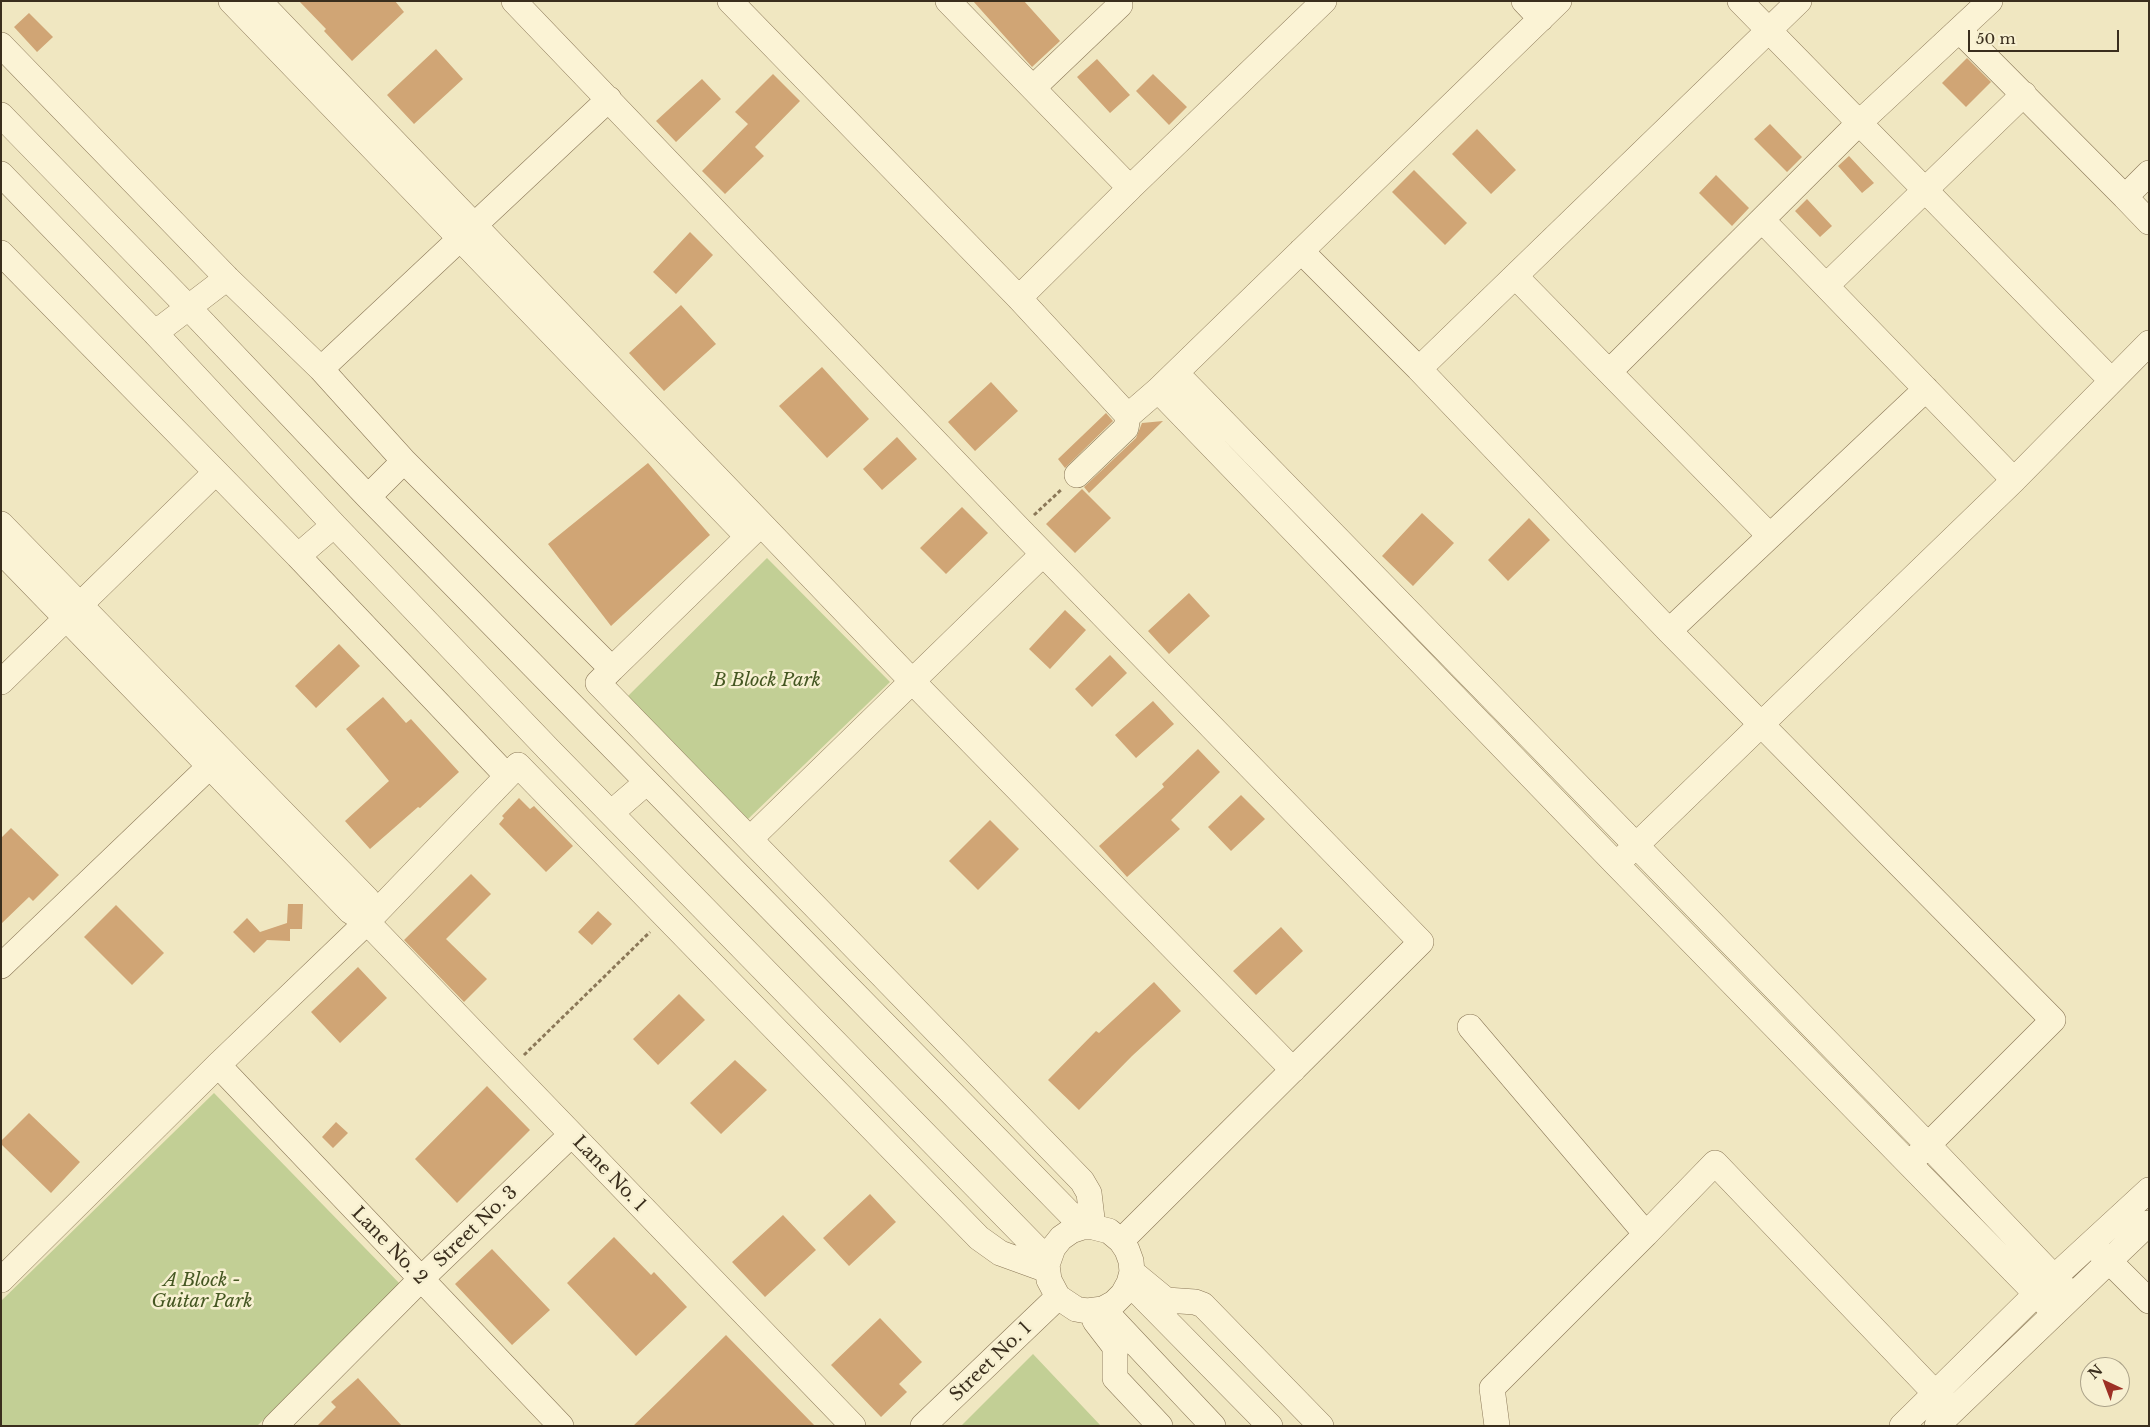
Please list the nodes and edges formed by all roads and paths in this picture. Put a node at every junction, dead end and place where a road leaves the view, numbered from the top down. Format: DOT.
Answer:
graph roads {
  1 [pos="231,1"];
  2 [pos="259,1"];
  3 [pos="514,1"];
  4 [pos="730,1"];
  5 [pos="948,1"];
  6 [pos="1324,1"];
  7 [pos="1524,1"];
  8 [pos="1559,1"];
  9 [pos="1740,1"];
  10 [pos="1799,1"];
  11 [pos="1990,1"];
  12 [pos="1120,2"];
  13 [pos="1541,19"];
  14 [pos="1769,30"];
  15 [pos="1959,30"];
  16 [pos="1,45"];
  17 [pos="1032,88"];
  18 [pos="2024,94"];
  19 [pos="608,99"];
  20 [pos="1,114"];
  21 [pos="1859,123"];
  22 [pos="1,174"];
  23 [pos="2149,174"];
  24 [pos="1130,188"];
  25 [pos="1926,191"];
  26 [pos="2125,197"];
  27 [pos="1763,221"];
  28 [pos="2149,222"];
  29 [pos="468,232"];
  30 [pos="1301,251"];
  31 [pos="1,253"];
  32 [pos="1516,277"];
  33 [pos="227,278"];
  34 [pos="1826,286"];
  35 [pos="1019,298"];
  36 [pos="188,307"];
  37 [pos="155,332"];
  38 [pos="2149,343"];
  39 [pos="1419,368"];
  40 [pos="321,369"];
  41 [pos="1176,372"];
  42 [pos="1609,372"];
  43 [pos="2111,380"];
  44 [pos="1926,389"];
  45 [pos="1158,390"];
  46 [pos="1128,416"];
  47 [pos="404,461"];
  48 [pos="216,472"];
  49 [pos="1077,475"];
  50 [pos="2014,480"];
  51 [pos="368,497"];
  52 [pos="1,524"];
  53 [pos="334,525"];
  54 [pos="1019,529"];
  55 [pos="754,530"];
  56 [pos="1770,536"];
  57 [pos="1,552"];
  58 [pos="1042,554"];
  59 [pos="298,556"];
  60 [pos="74,613"];
  61 [pos="1669,631"];
  62 [pos="612,669"];
  63 [pos="912,681"];
  64 [pos="1,682"];
  65 [pos="1761,723"];
  66 [pos="210,766"];
  67 [pos="513,771"];
  68 [pos="647,782"];
  69 [pos="611,813"];
  70 [pos="750,839"];
  71 [pos="1636,845"];
  72 [pos="1616,864"];
  73 [pos="666,917"];
  74 [pos="367,922"];
  75 [pos="1,966"];
  76 [pos="1470,1027"];
  77 [pos="218,1065"];
  78 [pos="509,1070"];
  79 [pos="1293,1070"];
  80 [pos="571,1135"];
  81 [pos="1928,1145"];
  82 [pos="1910,1163"];
  83 [pos="2149,1190"];
  84 [pos="2149,1223"];
  85 [pos="1088,1227"];
  86 [pos="1646,1234"];
  87 [pos="1121,1241"];
  88 [pos="2091,1243"];
  89 [pos="2109,1261"];
  90 [pos="1048,1265"];
  91 [pos="2055,1277"];
  92 [pos="1131,1278"];
  93 [pos="422,1279"];
  94 [pos="1,1280"];
  95 [pos="2036,1294"];
  96 [pos="1058,1297"];
  97 [pos="2149,1301"];
  98 [pos="2064,1304"];
  99 [pos="1095,1310"];
  100 [pos="1936,1394"];
  101 [pos="275,1426"];
  102 [pos="561,1426"];
  103 [pos="853,1426"];
  104 [pos="923,1426"];
  105 [pos="1160,1426"];
  106 [pos="1213,1426"];
  107 [pos="1270,1426"];
  108 [pos="1321,1426"];
  109 [pos="1497,1426"];
  110 [pos="1902,1426"];
  111 [pos="1937,1426"];
  1 -- 29 [label="street"];
  2 -- 29 [label="street"];
  3 -- 19 [label="street"];
  4 -- 35 [label="street"];
  5 -- 17 [label="street"];
  6 -- 24 [label="street"];
  7 -- 13 [label="street"];
  8 -- 13 [label="street"];
  9 -- 14 [label="street"];
  10 -- 14 [label="street"];
  11 -- 15 [label="street"];
  12 -- 17 [label="street"];
  13 -- 30 [label="street"];
  14 -- 21 [label="street"];
  14 -- 32 [label="street"];
  15 -- 18 [label="street"];
  15 -- 21 [label="street"];
  16 -- 33 [label="street"];
  17 -- 24 [label="street"];
  18 -- 25 [label="street"];
  18 -- 26 [label="street"];
  19 -- 29 [label="street"];
  19 -- 54 [label="street"];
  20 -- 36 [label="street"];
  21 -- 25 [label="street"];
  21 -- 27 [label="street"];
  22 -- 37 [label="street"];
  23 -- 26 [label="street"];
  24 -- 35 [label="street"];
  25 -- 34 [label="street"];
  25 -- 43 [label="street"];
  26 -- 28 [label="street"];
  27 -- 34 [label="street"];
  27 -- 42 [label="street"];
  29 -- 40 [label="street"];
  29 -- 55 [label="street"];
  30 -- 39 [label="street"];
  30 -- 41 [label="street"];
  31 -- 48 [label="street"];
  32 -- 39 [label="street"];
  32 -- 42 [label="street"];
  33 -- 36 [label="street"];
  33 -- 40 [label="street"];
  34 -- 44 [label="street"];
  35 -- 46 [label="street"];
  36 -- 37 [label="street"];
  36 -- 51 [label="street"];
  37 -- 53 [label="street"];
  38 -- 43 [label="street"];
  39 -- 61 [label="street"];
  40 -- 47 [label="street"];
  41 -- 45 [label="street"];
  41 -- 71 [label="street"];
  42 -- 56 [label="street"];
  43 -- 50 [label="street"];
  44 -- 50 [label="street"];
  44 -- 56 [label="street"];
  45 -- 46 [label="street"];
  45 -- 72 [label="street"];
  46 -- 49 [label="street"];
  47 -- 51 [label="street"];
  47 -- 62 [label="street"];
  48 -- 59 [label="street"];
  48 -- 60 [label="street"];
  49 -- 54 [label="path"];
  50 -- 65 [label="street"];
  51 -- 68 [label="street"];
  52 -- 60 [label="street"];
  53 -- 59 [label="street"];
  53 -- 69 [label="street"];
  54 -- 58 [label="street"];
  55 -- 62 [label="street"];
  55 -- 63 [label="street"];
  56 -- 61 [label="street"];
  57 -- 60 [label="street"];
  58 -- 63 [label="street"];
  58 -- 79 [label="street"];
  59 -- 67 [label="street"];
  60 -- 64 [label="street"];
  60 -- 66 [label="street, Lane No. 1"];
  60 -- 74 [label="street"];
  61 -- 65 [label="street"];
  62 -- 70 [label="street"];
  63 -- 70 [label="street"];
  63 -- 79 [label="street"];
  65 -- 71 [label="street"];
  65 -- 81 [label="street"];
  66 -- 74 [label="street, Lane No. 1"];
  66 -- 75 [label="street"];
  67 -- 73 [label="street"];
  67 -- 74 [label="street"];
  68 -- 69 [label="street"];
  68 -- 85 [label="street"];
  69 -- 90 [label="street"];
  70 -- 85 [label="street"];
  71 -- 72 [label="street"];
  71 -- 81 [label="street"];
  72 -- 82 [label="street"];
  73 -- 78 [label="path"];
  73 -- 90 [label="street"];
  74 -- 77 [label="street"];
  74 -- 78 [label="street, Lane No. 1"];
  76 -- 86 [label="street"];
  77 -- 93 [label="street, Lane No. 2"];
  77 -- 94 [label="street"];
  78 -- 80 [label="street, Lane No. 1"];
  79 -- 87 [label="street"];
  80 -- 93 [label="street, Street No. 3"];
  80 -- 103 [label="street, Lane No. 1"];
  81 -- 82 [label="street"];
  81 -- 91 [label="street"];
  82 -- 95 [label="street"];
  83 -- 88 [label="street"];
  84 -- 89 [label="street"];
  85 -- 87 [label="street"];
  85 -- 90 [label="street"];
  86 -- 100 [label="street"];
  86 -- 109 [label="street"];
  87 -- 92 [label="street"];
  88 -- 89 [label="street"];
  88 -- 91 [label="street"];
  89 -- 97 [label="street"];
  89 -- 98 [label="street"];
  90 -- 96 [label="street"];
  91 -- 95 [label="street"];
  91 -- 98 [label="street"];
  92 -- 99 [label="street"];
  92 -- 107 [label="street"];
  92 -- 108 [label="street"];
  93 -- 101 [label="street, Street No. 3"];
  93 -- 102 [label="street, Lane No. 2"];
  95 -- 98 [label="street"];
  95 -- 100 [label="street"];
  96 -- 99 [label="street"];
  96 -- 104 [label="street, Street No. 1"];
  98 -- 111 [label="street"];
  99 -- 105 [label="street"];
  99 -- 106 [label="street"];
  100 -- 110 [label="street"];
}
